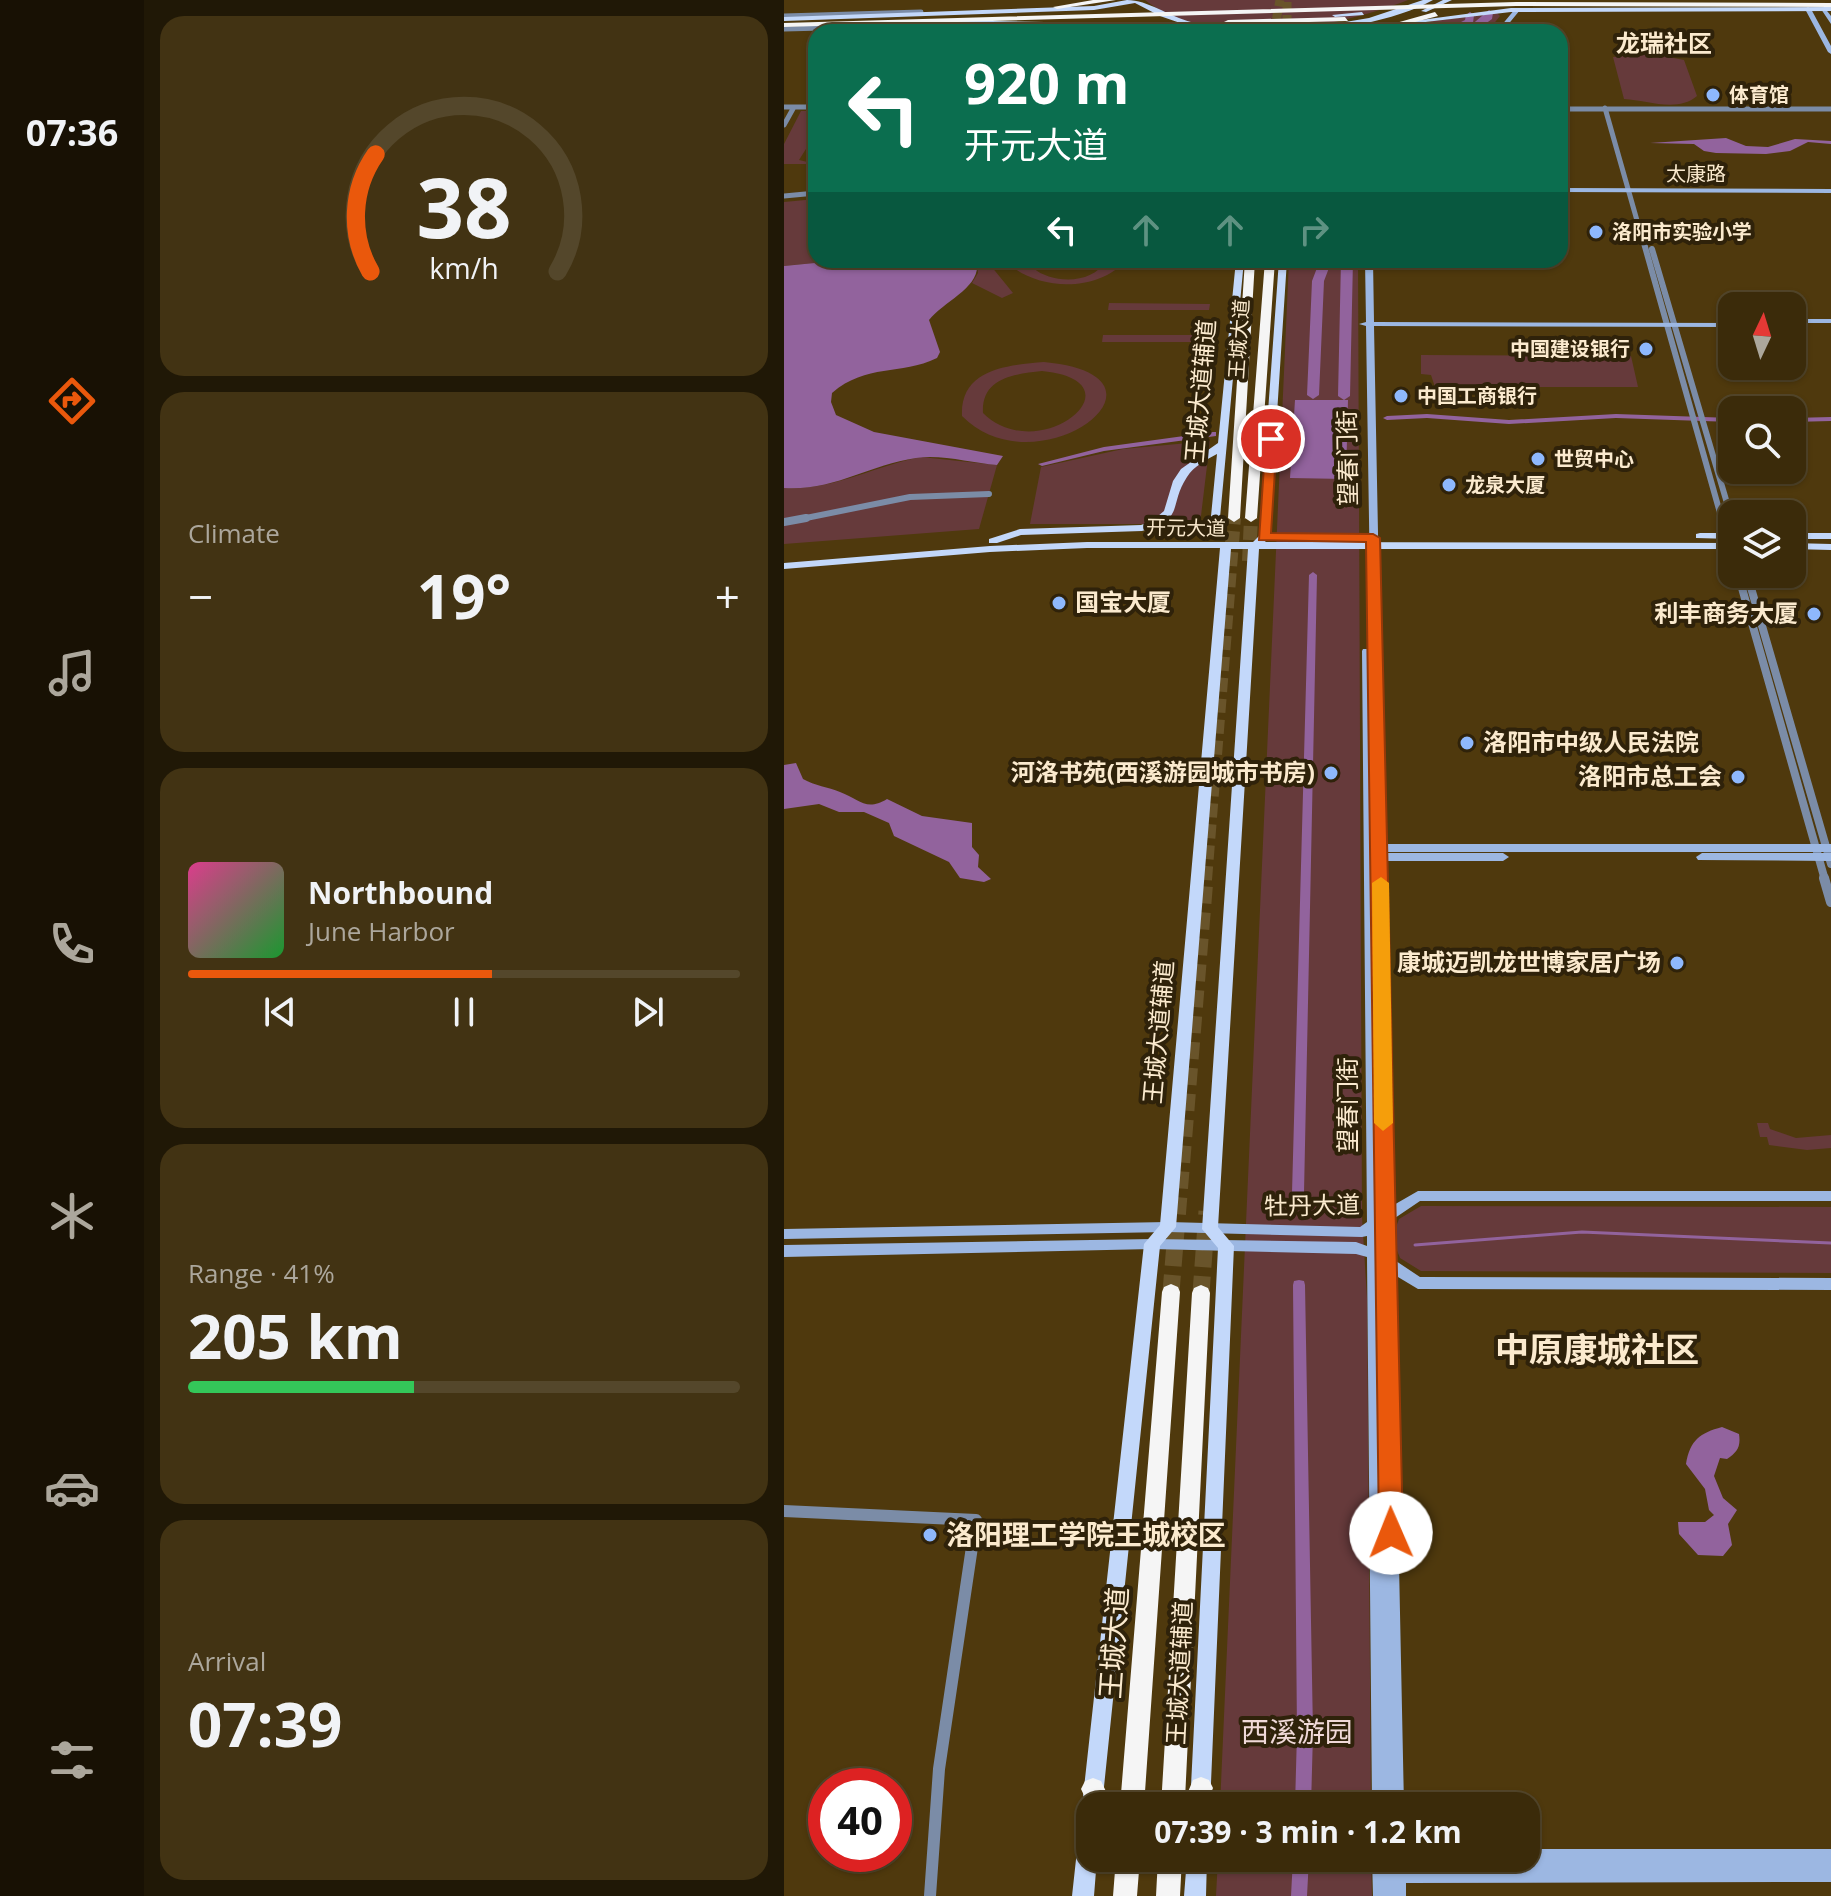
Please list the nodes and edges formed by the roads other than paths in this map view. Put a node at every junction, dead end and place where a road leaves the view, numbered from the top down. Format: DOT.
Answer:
graph roads {
  1 [pos="1112,0"];
  2 [pos="1264,0"];
  3 [pos="1301,0"];
  4 [pos="1356,0"];
  5 [pos="1393,0"];
  6 [pos="1405,0"];
  7 [pos="1414,0"];
  8 [pos="1430,0"];
  9 [pos="1449,0"];
  10 [pos="1552,0"];
  11 [pos="1670,0"];
  12 [pos="1734,0"];
  13 [pos="1135,1"];
  14 [pos="1332,2"];
  15 [pos="1689,2"];
  16 [pos="1166,3"];
  17 [pos="1216,3"];
  18 [pos="1612,3"];
  19 [pos="1749,3"];
  20 [pos="1239,5"];
  21 [pos="1829,6"];
  22 [pos="1094,8"];
  23 [pos="1485,8"];
  24 [pos="1808,9"];
  25 [pos="1514,10"];
  26 [pos="1061,13"];
  27 [pos="937,15"];
  28 [pos="1122,15"];
  29 [pos="1335,15"];
  30 [pos="1429,18"];
  31 [pos="952,20"];
  32 [pos="784,22"];
  33 [pos="1831,22"];
  34 [pos="1044,24"];
  35 [pos="1078,24"];
  36 [pos="1087,24"];
  37 [pos="1128,24"];
  38 [pos="1157,24"];
  39 [pos="1172,24"];
  40 [pos="1187,24"];
  41 [pos="1261,24"];
  42 [pos="1301,24"];
  43 [pos="1343,24"];
  44 [pos="1368,24"];
  45 [pos="1384,24"];
  46 [pos="1394,24"];
  47 [pos="1407,24"];
  48 [pos="1501,24"];
  49 [pos="1504,24"];
  50 [pos="1831,52"];
  51 [pos="784,107"];
  52 [pos="794,107"];
  53 [pos="808,107"];
  54 [pos="1568,108"];
  55 [pos="1607,108"];
  56 [pos="1831,109"];
  57 [pos="784,125"];
  58 [pos="1568,190"];
  59 [pos="1831,191"];
  60 [pos="808,192"];
  61 [pos="784,193"];
  62 [pos="1632,194"];
  63 [pos="1568,197"];
  64 [pos="1831,198"];
  65 [pos="1239,268"];
  66 [pos="1249,268"];
  67 [pos="1270,268"];
  68 [pos="1282,268"];
  69 [pos="1363,268"];
  70 [pos="1369,268"];
  71 [pos="1247,307"];
  72 [pos="1267,308"];
  73 [pos="1233,320"];
  74 [pos="1279,321"];
  75 [pos="1366,322"];
  76 [pos="1670,323"];
  77 [pos="1718,323"];
  78 [pos="1806,323"];
  79 [pos="1831,323"];
  80 [pos="1698,428"];
  81 [pos="1222,445"];
  82 [pos="989,494"];
  83 [pos="1718,500"];
  84 [pos="1724,500"];
  85 [pos="1234,518"];
  86 [pos="1251,518"];
  87 [pos="784,522"];
  88 [pos="1806,536"];
  89 [pos="1831,536"];
  90 [pos="993,541"];
  91 [pos="1220,542"];
  92 [pos="1259,542"];
  93 [pos="1370,542"];
  94 [pos="1718,543"];
  95 [pos="1806,546"];
  96 [pos="1831,547"];
  97 [pos="784,558"];
  98 [pos="784,566"];
  99 [pos="1742,588"];
  100 [pos="1751,588"];
  101 [pos="1375,853"];
  102 [pos="1826,854"];
  103 [pos="1831,902"];
  104 [pos="1831,1196"];
  105 [pos="1379,1222"];
  106 [pos="1168,1227"];
  107 [pos="1210,1229"];
  108 [pos="784,1234"];
  109 [pos="1152,1244"];
  110 [pos="1226,1246"];
  111 [pos="784,1251"];
  112 [pos="1380,1257"];
  113 [pos="1831,1284"];
  114 [pos="1171,1292"];
  115 [pos="1201,1293"];
  116 [pos="784,1511"];
  117 [pos="1096,1792"];
  118 [pos="1133,1792"];
  119 [pos="1174,1792"];
  120 [pos="1198,1792"];
  121 [pos="1381,1792"];
  122 [pos="1395,1792"];
  123 [pos="1540,1858"];
  124 [pos="1831,1858"];
  125 [pos="1540,1868"];
  126 [pos="1085,1872"];
  127 [pos="1126,1872"];
  128 [pos="1170,1872"];
  129 [pos="1196,1872"];
  130 [pos="1388,1872"];
  131 [pos="1391,1872"];
  132 [pos="1831,1873"];
  133 [pos="930,1896"];
  134 [pos="1083,1896"];
  135 [pos="1125,1896"];
  136 [pos="1168,1896"];
  137 [pos="1195,1896"];
  138 [pos="1382,1896"];
  139 [pos="1397,1896"];
  1 -- 27 [label="highway"];
  2 -- 41 [label="highway"];
  3 -- 42 [label="highway"];
  4 -- 14 [label="highway"];
  5 -- 29 [label="highway"];
  6 -- 14 [label="highway"];
  7 -- 29 [label="main road"];
  8 -- 43 [label="main road"];
  9 -- 44 [label="main road"];
  10 -- 26 [label="highway"];
  11 -- 15 [label="highway"];
  12 -- 19 [label="highway"];
  13 -- 22 [label="main road"];
  13 -- 39 [label="main road"];
  13 -- 40 [label="main road"];
  14 -- 20 [label="highway"];
  15 -- 18 [label="highway"];
  15 -- 19 [label="highway"];
  15 -- 21 [label="highway"];
  16 -- 23 [label="highway"];
  17 -- 20 [label="highway"];
  18 -- 23 [label="highway"];
  18 -- 28 [label="highway"];
  19 -- 21 [label="highway"];
  19 -- 24 [label="main road"];
  19 -- 25 [label="main road"];
  20 -- 26 [label="highway"];
  21 -- 24 [label="main road"];
  21 -- 33 [label="street"];
  22 -- 27 [label="main road"];
  22 -- 36 [label="main road"];
  23 -- 46 [label="highway"];
  24 -- 50 [label="street"];
  25 -- 30 [label="main road"];
  25 -- 48 [label="street"];
  25 -- 49 [label="street"];
  26 -- 27 [label="highway"];
  27 -- 32 [label="highway"];
  28 -- 29 [label="highway"];
  28 -- 31 [label="highway"];
  30 -- 45 [label="main road"];
  30 -- 47 [label="main road"];
  31 -- 32 [label="highway"];
  31 -- 35 [label="highway"];
  32 -- 34 [label="main road"];
  37 -- 38 [label="main road"];
  51 -- 52 [label="street"];
  52 -- 53 [label="street"];
  52 -- 57 [label="street"];
  54 -- 55 [label="street"];
  55 -- 56 [label="street"];
  55 -- 62 [label="street"];
  58 -- 62 [label="street, 太康路"];
  59 -- 62 [label="street, 太康路"];
  60 -- 61 [label="street"];
  62 -- 63 [label="street, 太康路"];
  62 -- 64 [label="street, 太康路"];
  62 -- 76 [label="street"];
  65 -- 73 [label="main road, 王城大道辅道"];
  66 -- 71 [label="highway, 王城大道"];
  67 -- 72 [label="highway, 王城大道"];
  68 -- 74 [label="main road"];
  69 -- 75 [label="street, 望春门街"];
  70 -- 75 [label="street, 望春门街"];
  71 -- 73 [label="highway"];
  71 -- 85 [label="highway, 王城大道"];
  72 -- 74 [label="highway"];
  72 -- 86 [label="highway, 王城大道"];
  73 -- 81 [label="main road, 王城大道辅道"];
  74 -- 92 [label="main road"];
  75 -- 76 [label="street"];
  75 -- 93 [label="street, 望春门街"];
  76 -- 77 [label="street"];
  76 -- 80 [label="street"];
  78 -- 79 [label="street"];
  80 -- 83 [label="street"];
  80 -- 84 [label="street"];
  81 -- 90 [label="main road"];
  81 -- 91 [label="main road, 王城大道辅道"];
  82 -- 87 [label="street"];
  88 -- 89 [label="main road"];
  90 -- 91 [label="main road, 开元大道"];
  90 -- 97 [label="main road, 开元大道"];
  91 -- 92 [label="main road, 开元大道"];
  91 -- 98 [label="main road, 开元大道"];
  91 -- 106 [label="main road, 王城大道辅道"];
  92 -- 93 [label="main road, 开元大道"];
  92 -- 107 [label="main road"];
  93 -- 94 [label="main road, 开元大道"];
  93 -- 101 [label="street, 望春门街"];
  95 -- 96 [label="main road"];
  99 -- 102 [label="street"];
  100 -- 102 [label="street"];
  101 -- 102 [label="street"];
  101 -- 105 [label="street, 望春门街"];
  102 -- 103 [label="street"];
  104 -- 105 [label="street, 牡丹大道"];
  105 -- 107 [label="street, 牡丹大道"];
  105 -- 112 [label="street, 望春门街"];
  106 -- 107 [label="street, 牡丹大道"];
  106 -- 108 [label="street, 牡丹大道"];
  106 -- 109 [label="main road"];
  107 -- 110 [label="main road"];
  109 -- 110 [label="street, 牡丹大道"];
  109 -- 111 [label="street, 牡丹大道"];
  109 -- 117 [label="main road"];
  110 -- 112 [label="street, 牡丹大道"];
  110 -- 120 [label="main road, 王城大道辅道"];
  112 -- 113 [label="street, 牡丹大道"];
  112 -- 121 [label="street, 望春门街"];
  112 -- 122 [label="street, 望春门街"];
  114 -- 118 [label="highway, 王城大道"];
  115 -- 119 [label="highway"];
  116 -- 133 [label="street"];
  123 -- 124 [label="street"];
  125 -- 132 [label="street"];
  126 -- 134 [label="main road"];
  127 -- 135 [label="highway"];
  128 -- 136 [label="highway"];
  129 -- 137 [label="main road"];
  130 -- 138 [label="street"];
  131 -- 139 [label="street"];
}
